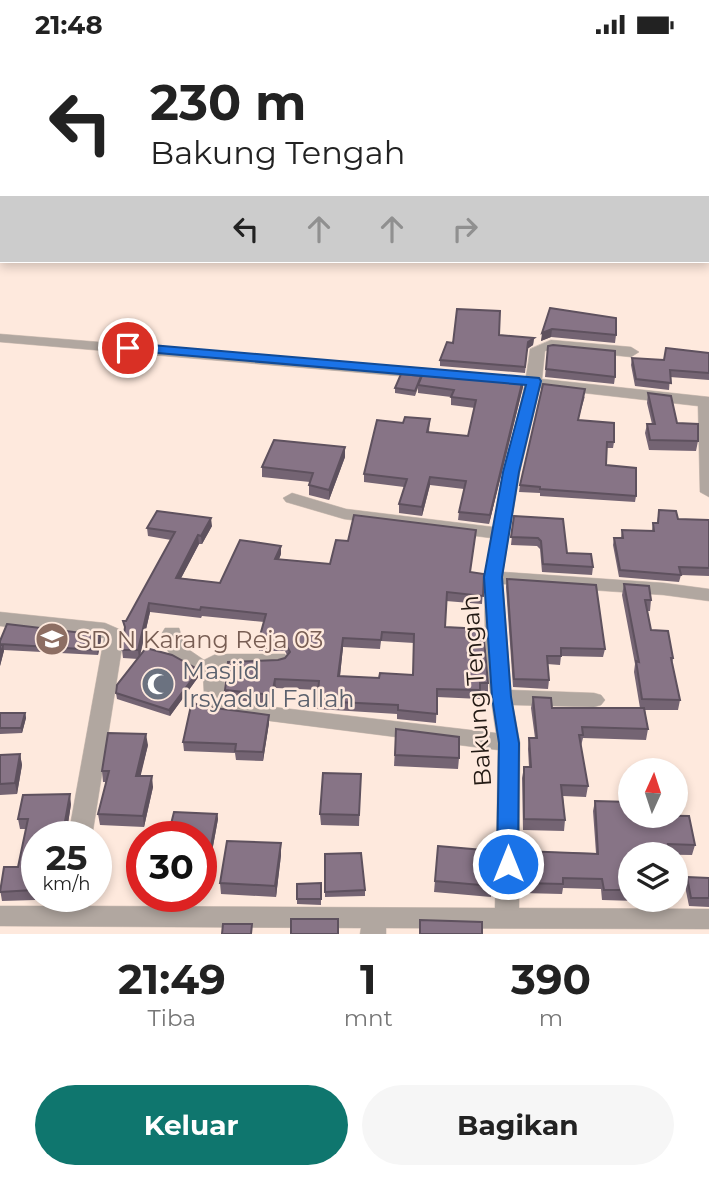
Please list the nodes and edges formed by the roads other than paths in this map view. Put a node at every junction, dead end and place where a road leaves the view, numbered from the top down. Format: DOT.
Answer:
graph roads {
  1 [pos="0,338"];
  2 [pos="631,352"];
  3 [pos="466,376"];
  4 [pos="529,381"];
  5 [pos="685,387"];
  6 [pos="708,398"];
  7 [pos="709,492"];
  8 [pos="292,498"];
  9 [pos="499,533"];
  10 [pos="493,577"];
  11 [pos="709,595"];
  12 [pos="0,619"];
  13 [pos="172,633"];
  14 [pos="278,659"];
  15 [pos="216,661"];
  16 [pos="502,697"];
  17 [pos="594,700"];
  18 [pos="509,743"];
  19 [pos="83,821"];
  20 [pos="112,909"];
  21 [pos="27,912"];
  22 [pos="0,916"];
  23 [pos="507,917"];
  24 [pos="709,919"];
  25 [pos="374,925"];
  1 -- 3 [label="street"];
  2 -- 4 [label="street, Bakung Tengah"];
  4 -- 6 [label="street"];
  4 -- 9 [label="street, Bakung Tengah"];
  5 -- 6 [label="street"];
  6 -- 7 [label="street"];
  8 -- 9 [label="street"];
  9 -- 10 [label="street, Bakung Tengah"];
  10 -- 11 [label="street"];
  10 -- 16 [label="street, Bakung Tengah"];
  12 -- 19 [label="street"];
  13 -- 15 [label="street"];
  14 -- 15 [label="street"];
  15 -- 18 [label="street"];
  16 -- 17 [label="street"];
  16 -- 18 [label="street, Bakung Tengah"];
  18 -- 23 [label="street, Bakung Tengah"];
  20 -- 25 [label="street"];
  21 -- 22 [label="street"];
  23 -- 24 [label="street"];
  23 -- 25 [label="street"];
}
